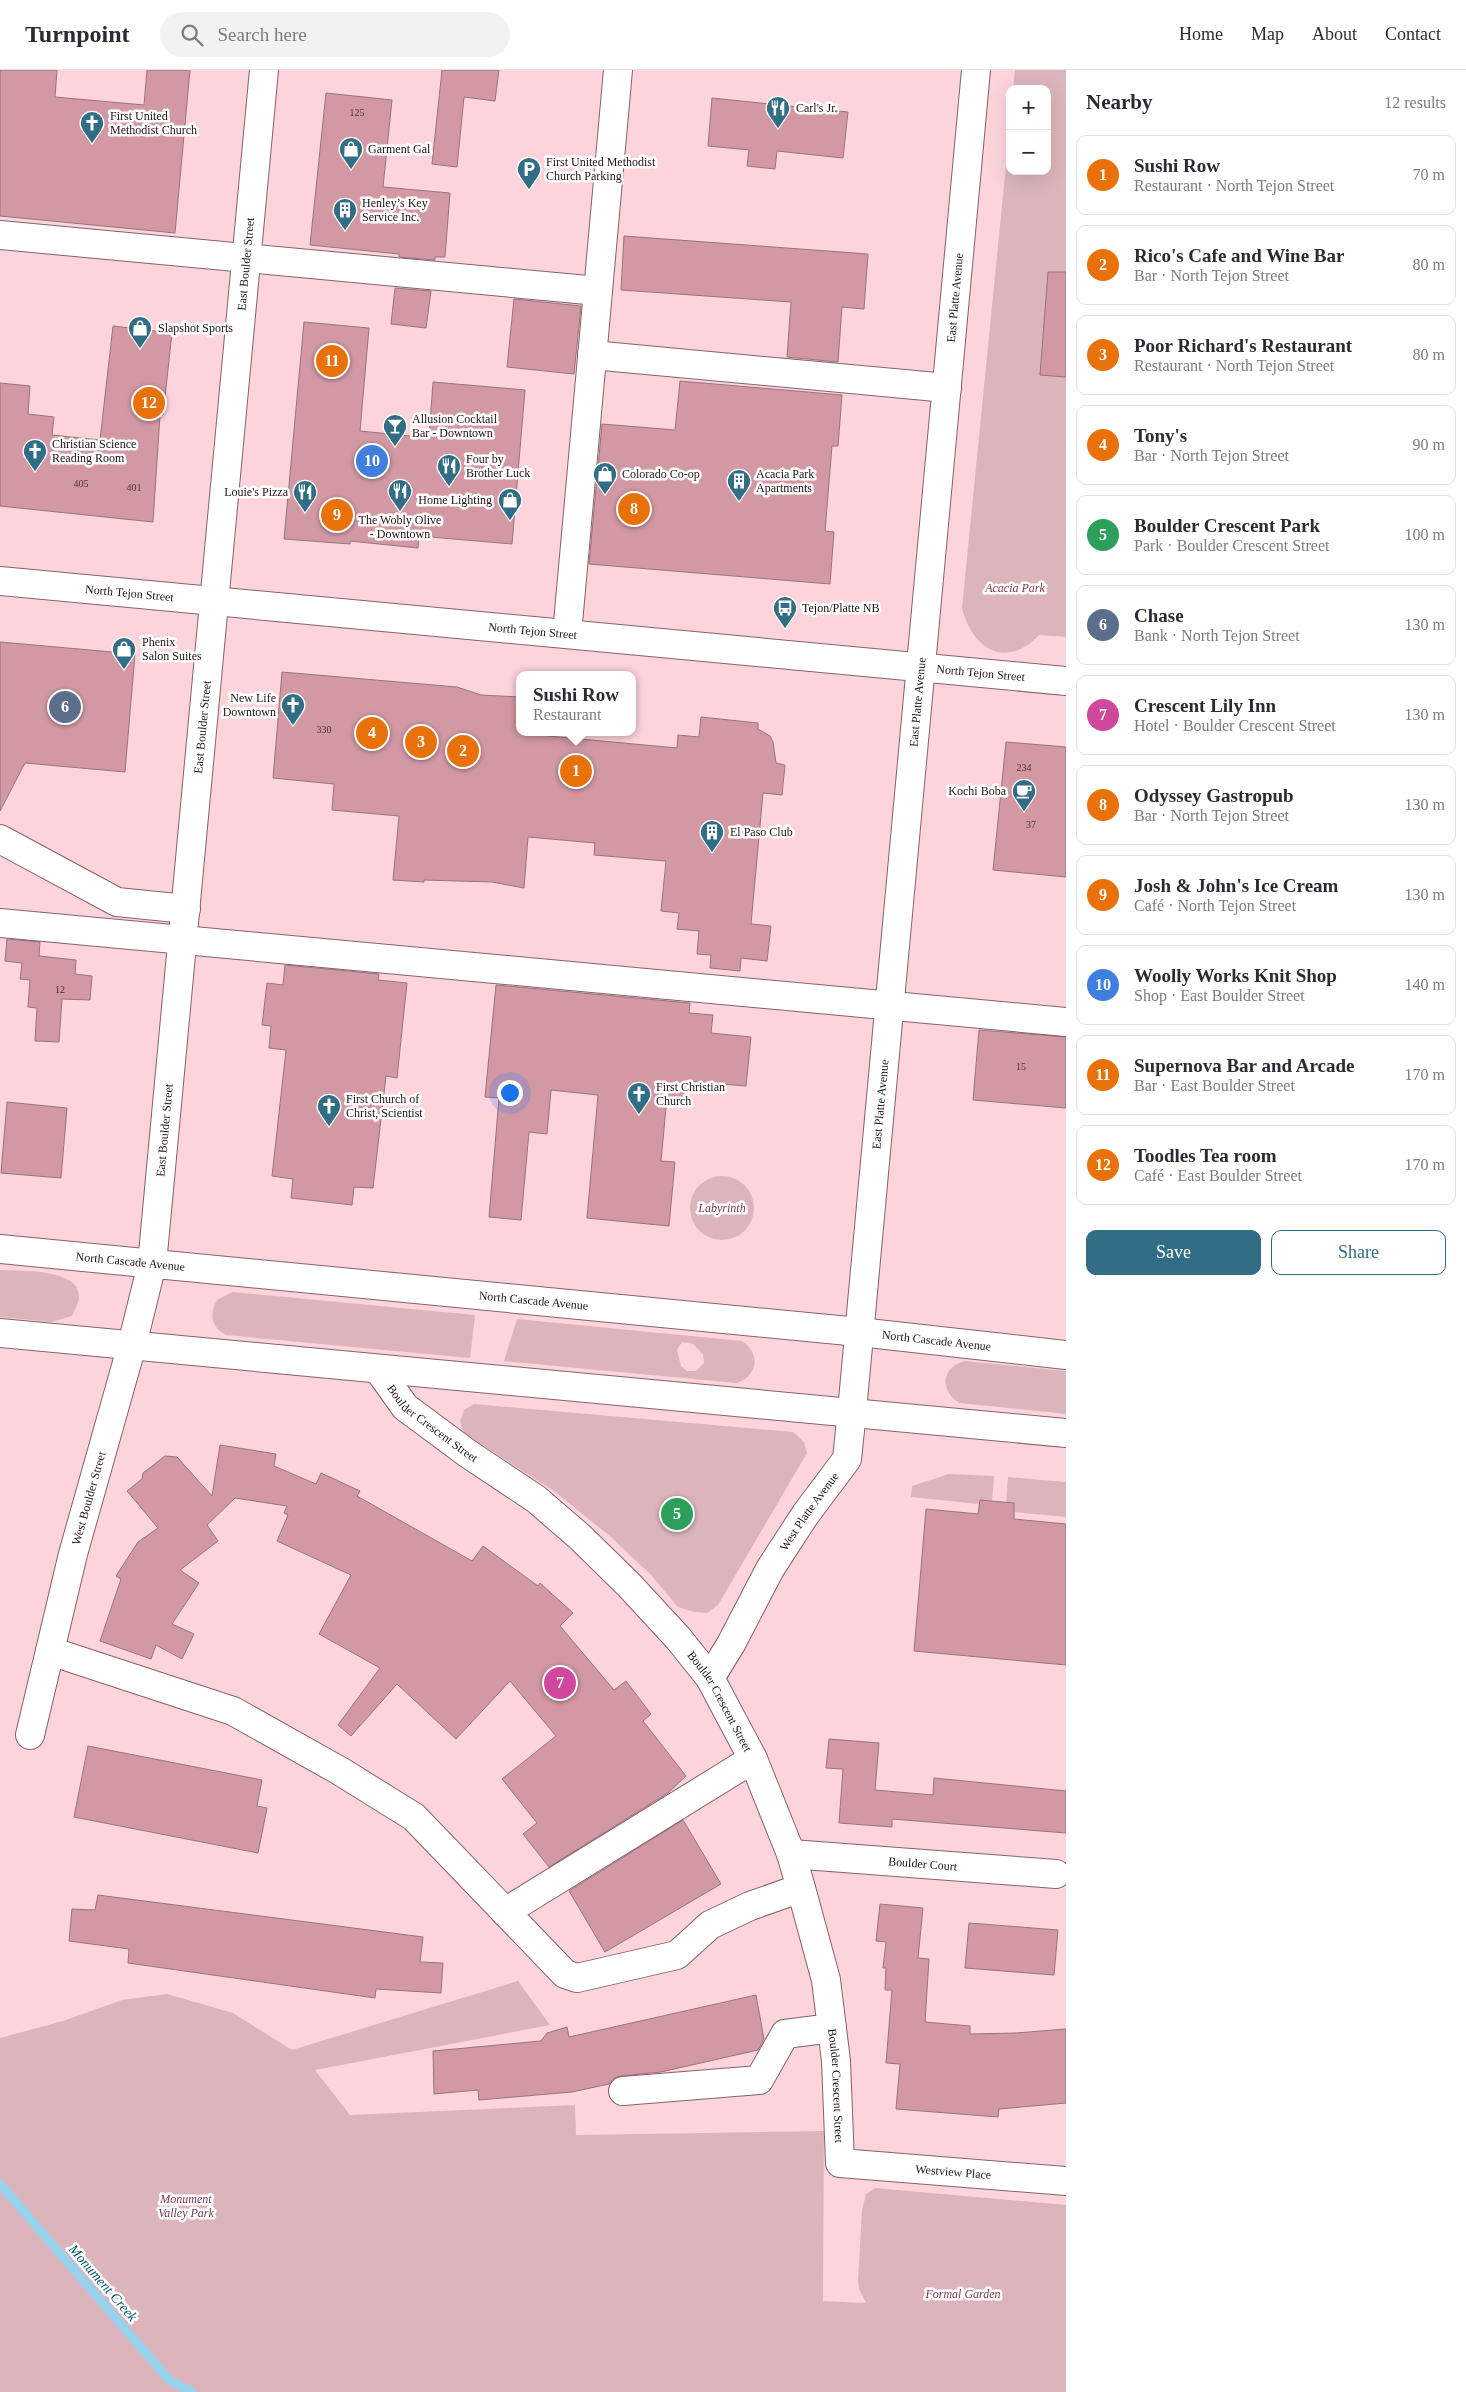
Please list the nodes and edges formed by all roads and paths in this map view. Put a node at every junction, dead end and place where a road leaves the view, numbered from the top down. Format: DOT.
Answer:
graph roads {
  1 [pos="264,70"];
  2 [pos="618,70"];
  3 [pos="976,70"];
  4 [pos="0,235"];
  5 [pos="246,258"];
  6 [pos="598,291"];
  7 [pos="592,355"];
  8 [pos="947,388"];
  9 [pos="0,582"];
  10 [pos="215,602"];
  11 [pos="567,634"];
  12 [pos="921,668"];
  13 [pos="1066,681"];
  14 [pos="0,839"];
  15 [pos="186,909"];
  16 [pos="0,923"];
  17 [pos="182,940"];
  18 [pos="889,1006"];
  19 [pos="1066,1022"];
  20 [pos="0,1249"];
  21 [pos="152,1264"];
  22 [pos="859,1332"];
  23 [pos="0,1333"];
  24 [pos="132,1345"];
  25 [pos="1066,1355"];
  26 [pos="378,1370"];
  27 [pos="852,1411"];
  28 [pos="1066,1433"];
  29 [pos="50,1651"];
  30 [pos="710,1678"];
  31 [pos="30,1735"];
  32 [pos="753,1758"];
  33 [pos="791,1854"];
  34 [pos="1056,1874"];
  35 [pos="801,1888"];
  36 [pos="505,1912"];
  37 [pos="832,2028"];
  38 [pos="623,2091"];
  39 [pos="840,2163"];
  40 [pos="1066,2181"];
  1 -- 5 [label="street, East Boulder Street"];
  2 -- 6 [label="street"];
  3 -- 8 [label="street, East Platte Avenue"];
  4 -- 5 [label="street"];
  5 -- 6 [label="street"];
  5 -- 10 [label="street, East Boulder Street"];
  6 -- 7 [label="street"];
  7 -- 8 [label="street"];
  7 -- 11 [label="street"];
  8 -- 12 [label="street, East Platte Avenue"];
  9 -- 10 [label="street, North Tejon Street"];
  10 -- 11 [label="street, North Tejon Street"];
  10 -- 15 [label="street, East Boulder Street"];
  11 -- 12 [label="street, North Tejon Street"];
  12 -- 13 [label="street, North Tejon Street"];
  12 -- 18 [label="street, East Platte Avenue"];
  14 -- 15 [label="street"];
  15 -- 17 [label="street, East Boulder Street"];
  16 -- 17 [label="street"];
  17 -- 18 [label="street"];
  17 -- 21 [label="street, East Boulder Street"];
  18 -- 19 [label="street"];
  18 -- 22 [label="street, East Platte Avenue"];
  20 -- 21 [label="street, North Cascade Avenue"];
  21 -- 22 [label="street, North Cascade Avenue"];
  21 -- 24 [label="street, West Boulder Street"];
  22 -- 25 [label="street, North Cascade Avenue"];
  22 -- 27 [label="street, West Platte Avenue"];
  23 -- 24 [label="street"];
  24 -- 26 [label="street"];
  24 -- 29 [label="street, West Boulder Street"];
  26 -- 27 [label="street"];
  26 -- 30 [label="street, Boulder Crescent Street"];
  27 -- 28 [label="street"];
  27 -- 30 [label="street, West Platte Avenue"];
  29 -- 31 [label="street, West Boulder Street"];
  29 -- 36 [label="street"];
  30 -- 32 [label="street, Boulder Crescent Street"];
  32 -- 33 [label="street, Boulder Crescent Street"];
  32 -- 36 [label="street"];
  33 -- 34 [label="street, Boulder Court"];
  33 -- 35 [label="street, Boulder Crescent Street"];
  35 -- 36 [label="street"];
  35 -- 37 [label="street, Boulder Crescent Street"];
  37 -- 38 [label="street"];
  37 -- 39 [label="street, Boulder Crescent Street"];
  39 -- 40 [label="street, Westview Place"];
}
